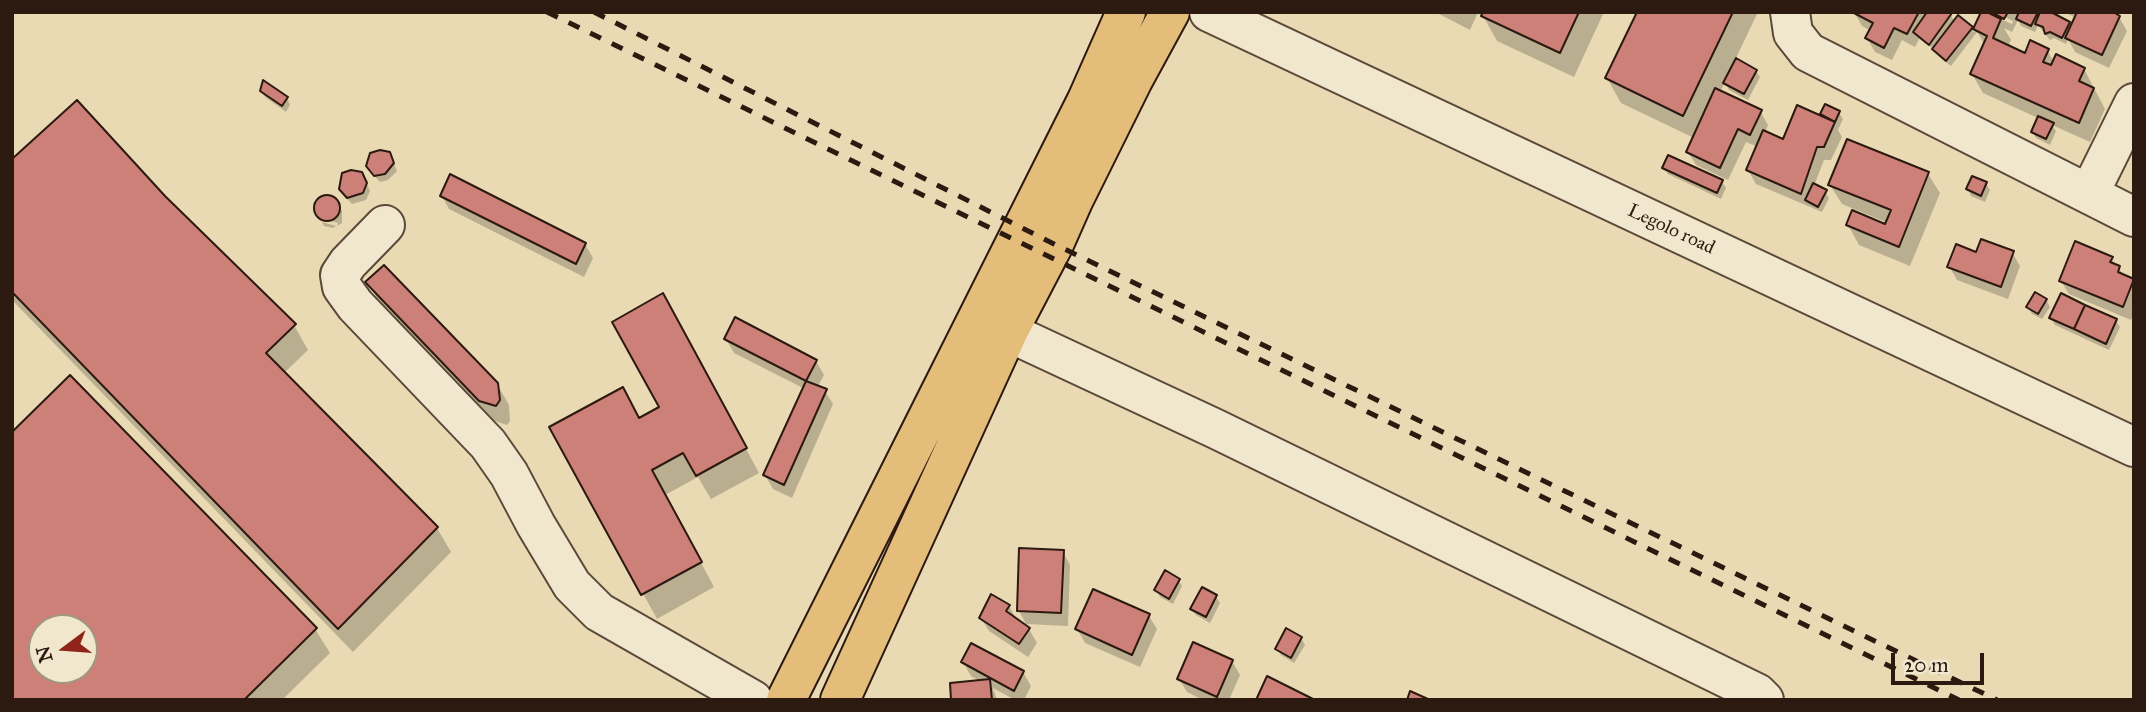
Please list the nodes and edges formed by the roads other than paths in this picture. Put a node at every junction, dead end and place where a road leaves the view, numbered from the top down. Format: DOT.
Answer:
graph roads {
  1 [pos="1126,12"];
  2 [pos="1170,12"];
  3 [pos="1209,12"];
  4 [pos="1790,12"];
  5 [pos="2134,103"];
  6 [pos="2089,194"];
  7 [pos="2134,217"];
  8 [pos="385,225"];
  9 [pos="1008,332"];
  10 [pos="2134,447"];
  11 [pos="753,700"];
  12 [pos="786,700"];
  13 [pos="841,700"];
  14 [pos="1764,700"];
  1 -- 12 [label="main road"];
  2 -- 9 [label="main road"];
  3 -- 10 [label="street, Legolo road"];
  4 -- 6 [label="street"];
  5 -- 6 [label="street"];
  6 -- 7 [label="street"];
  8 -- 11 [label="street"];
  9 -- 13 [label="main road"];
  9 -- 14 [label="street"];
}
